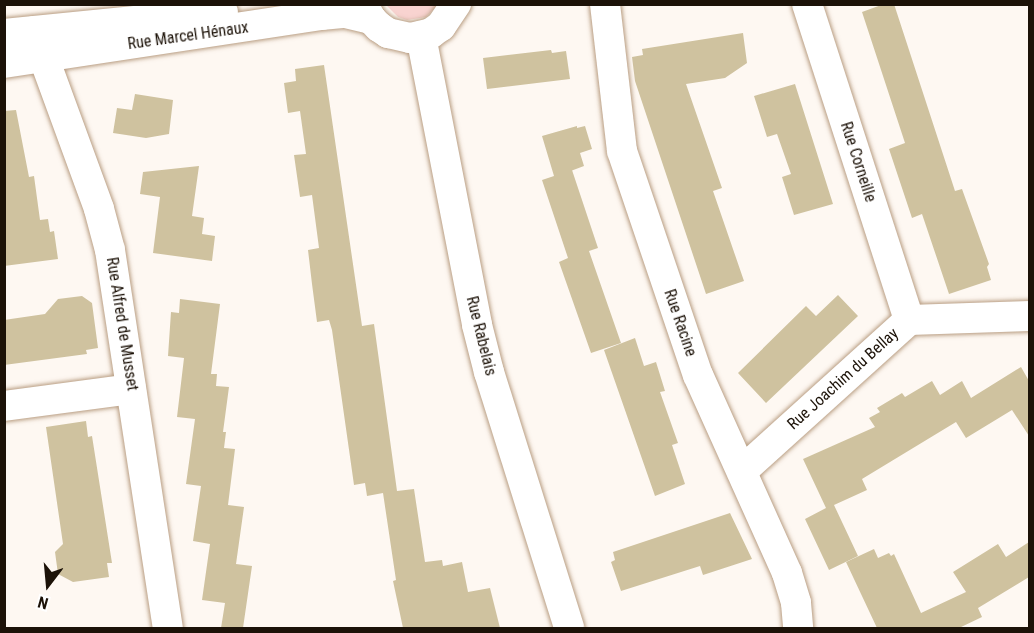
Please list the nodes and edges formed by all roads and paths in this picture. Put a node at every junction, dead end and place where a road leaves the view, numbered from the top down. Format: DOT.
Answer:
graph roads {
  1 [pos="298,4"];
  2 [pos="456,4"];
  3 [pos="605,4"];
  4 [pos="807,4"];
  5 [pos="367,12"];
  6 [pos="47,30"];
  7 [pos="4,34"];
  8 [pos="421,36"];
  9 [pos="4,63"];
  10 [pos="1029,316"];
  11 [pos="909,320"];
  12 [pos="131,389"];
  13 [pos="4,406"];
  14 [pos="742,471"];
  15 [pos="168,628"];
  16 [pos="569,628"];
  17 [pos="798,628"];
  1 -- 6 [label="street, Rue Marcel Hénaux"];
  2 -- 8 [label="street"];
  3 -- 14 [label="street, Rue Racine"];
  4 -- 11 [label="street, Rue Corneille"];
  5 -- 6 [label="street, Rue Marcel Hénaux"];
  5 -- 8 [label="street"];
  6 -- 7 [label="street, Rue Marcel Hénaux"];
  6 -- 9 [label="street, Rue Marcel Hénaux"];
  6 -- 12 [label="street, Rue Alfred de Musset"];
  8 -- 16 [label="street, Rue Rabelais"];
  10 -- 11 [label="street, Rue Joachim du Bellay"];
  11 -- 14 [label="street, Rue Joachim du Bellay"];
  12 -- 13 [label="street"];
  12 -- 15 [label="street, Rue Alfred de Musset"];
  14 -- 17 [label="street, Rue Racine"];
}
